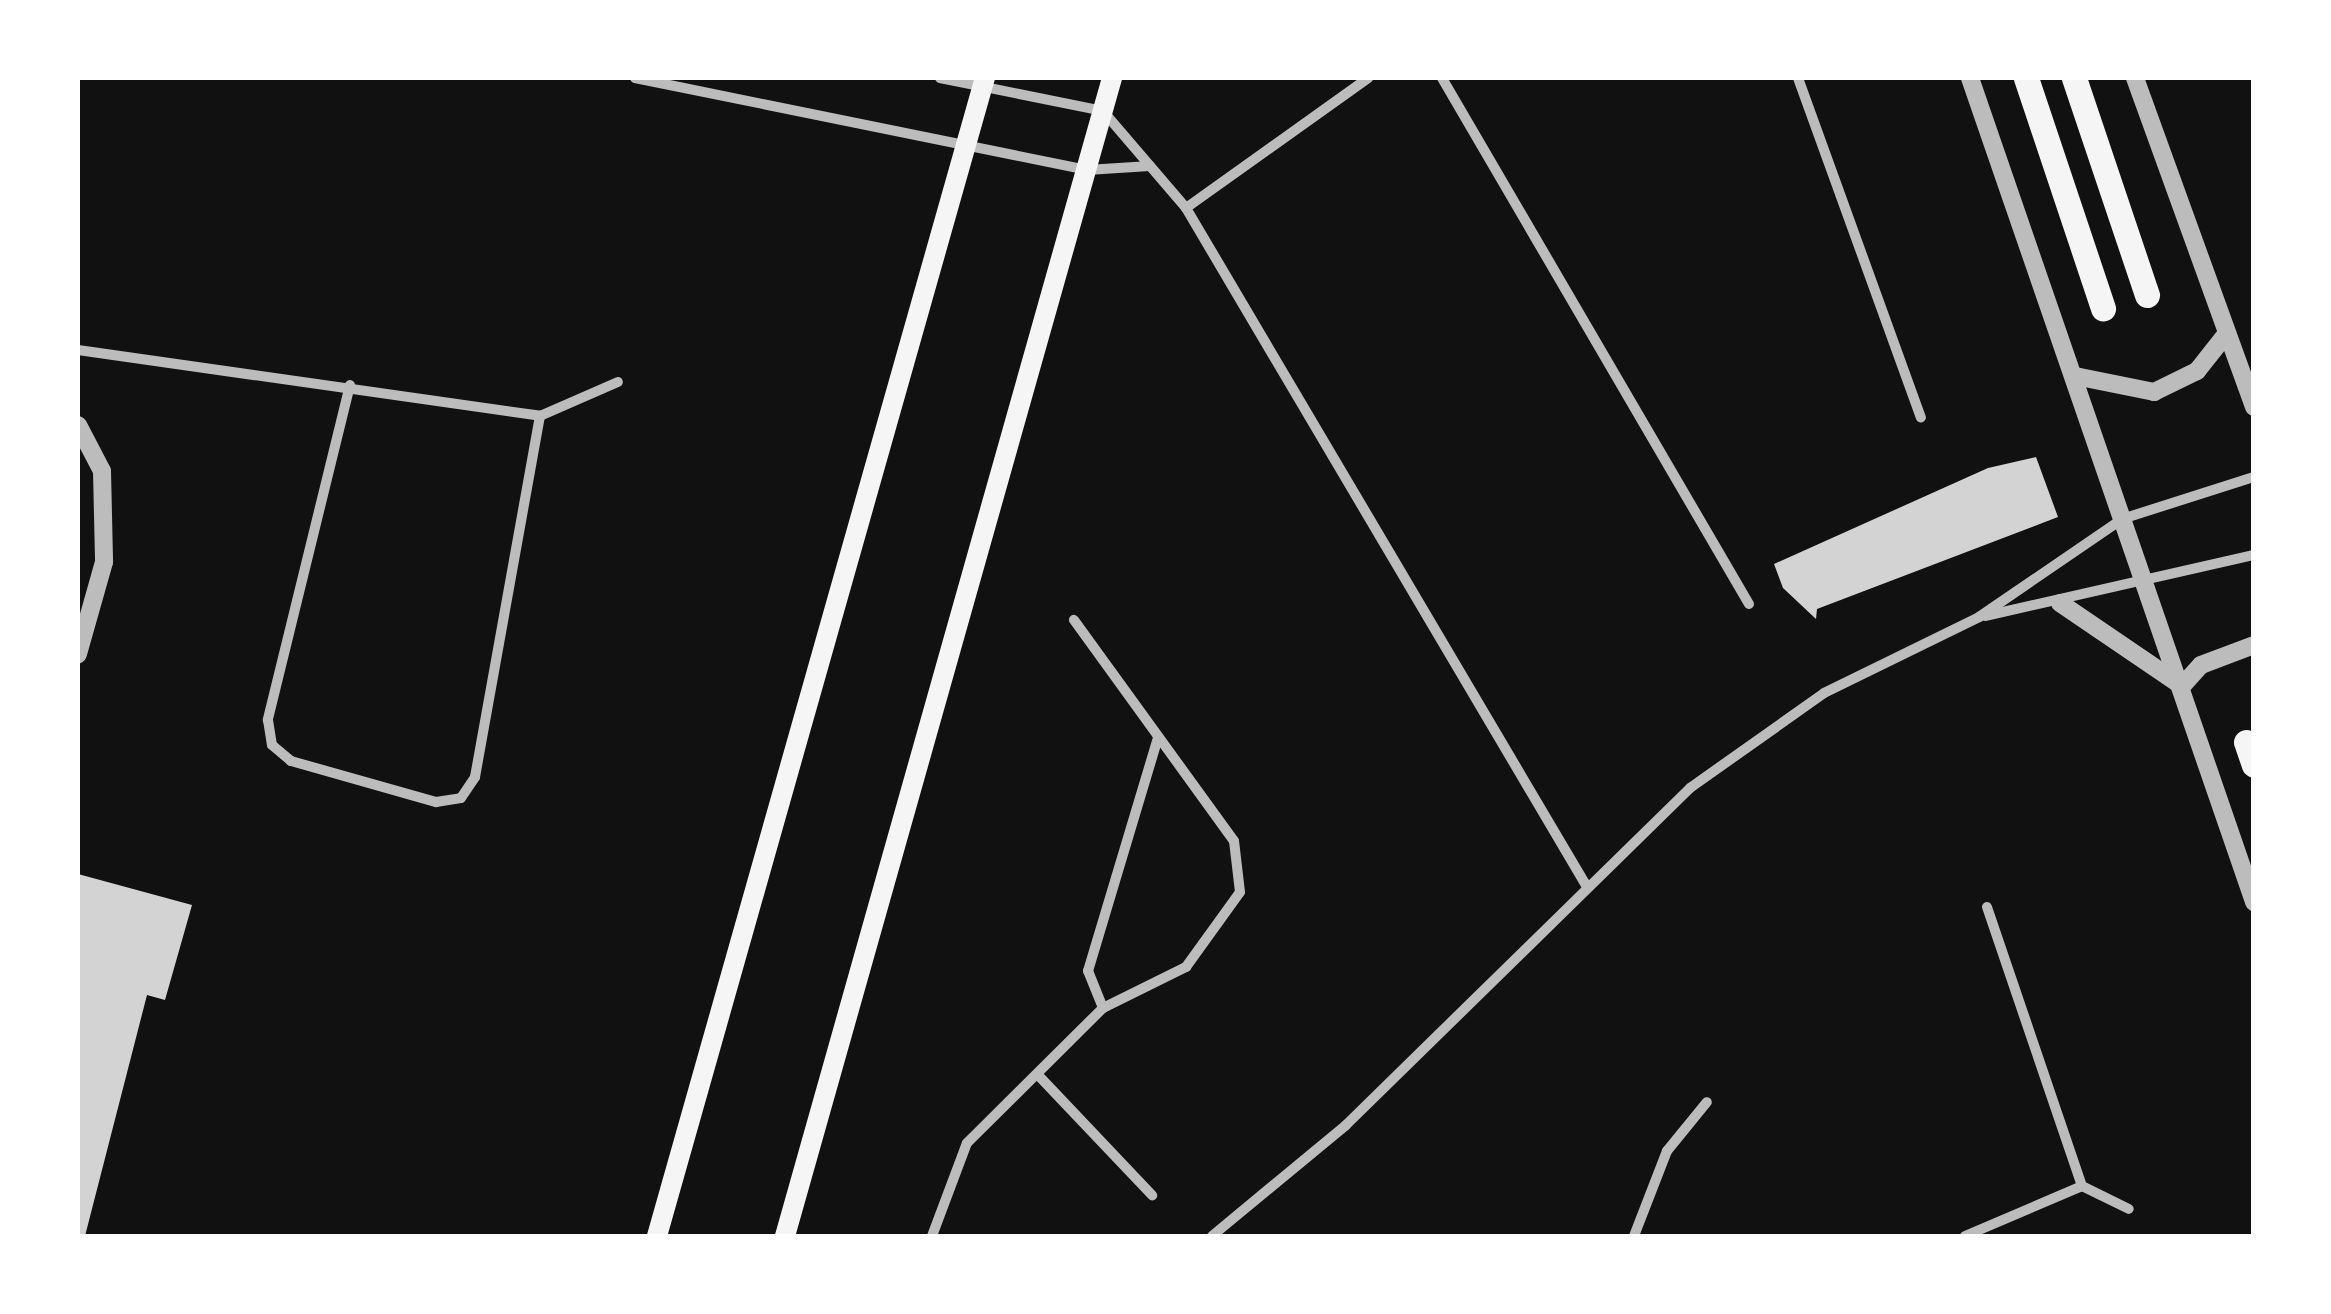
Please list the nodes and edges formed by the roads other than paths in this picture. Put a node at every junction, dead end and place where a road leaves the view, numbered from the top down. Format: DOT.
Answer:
graph roads {
  1 [pos="634,78"];
  2 [pos="940,78"];
  3 [pos="1112,78"];
  4 [pos="1368,78"];
  5 [pos="1442,78"];
  6 [pos="1798,78"];
  7 [pos="1970,78"];
  8 [pos="2026,78"];
  9 [pos="2074,78"];
  10 [pos="2135,78"];
  11 [pos="661,79"];
  12 [pos="984,81"];
  13 [pos="1103,111"];
  14 [pos="966,140"];
  15 [pos="1150,166"];
  16 [pos="1086,170"];
  17 [pos="1186,208"];
  18 [pos="2147,295"];
  19 [pos="2103,308"];
  20 [pos="2227,333"];
  21 [pos="78,350"];
  22 [pos="2075,376"];
  23 [pos="618,382"];
  24 [pos="350,386"];
  25 [pos="2254,408"];
  26 [pos="540,416"];
  27 [pos="1922,417"];
  28 [pos="78,424"];
  29 [pos="2254,477"];
  30 [pos="2122,519"];
  31 [pos="2254,556"];
  32 [pos="2144,580"];
  33 [pos="2060,603"];
  34 [pos="1750,604"];
  35 [pos="1979,618"];
  36 [pos="1074,620"];
  37 [pos="2254,645"];
  38 [pos="78,654"];
  39 [pos="2182,686"];
  40 [pos="1158,738"];
  41 [pos="1587,887"];
  42 [pos="2254,902"];
  43 [pos="1987,907"];
  44 [pos="1103,1008"];
  45 [pos="1038,1075"];
  46 [pos="1707,1102"];
  47 [pos="2082,1186"];
  48 [pos="1152,1194"];
  49 [pos="2129,1209"];
  50 [pos="657,1236"];
  51 [pos="785,1236"];
  52 [pos="932,1236"];
  53 [pos="1212,1236"];
  54 [pos="1634,1236"];
  55 [pos="1965,1236"];
  1 -- 11 [label="street"];
  2 -- 12 [label="street"];
  3 -- 13 [label="main road"];
  4 -- 17 [label="street"];
  5 -- 34 [label="street"];
  6 -- 27 [label="street"];
  7 -- 22 [label="street"];
  8 -- 19 [label="main road"];
  9 -- 18 [label="main road"];
  10 -- 20 [label="street"];
  11 -- 14 [label="street"];
  12 -- 13 [label="street"];
  12 -- 14 [label="main road"];
  13 -- 15 [label="street"];
  13 -- 16 [label="main road"];
  14 -- 16 [label="street"];
  14 -- 50 [label="main road"];
  15 -- 16 [label="street"];
  15 -- 17 [label="street"];
  16 -- 51 [label="main road"];
  17 -- 41 [label="street"];
  20 -- 22 [label="street"];
  20 -- 25 [label="street"];
  21 -- 24 [label="street"];
  22 -- 30 [label="street"];
  23 -- 26 [label="street"];
  24 -- 26 [label="street"];
  24 -- 26 [label="street"];
  28 -- 38 [label="street"];
  29 -- 30 [label="street"];
  30 -- 32 [label="street"];
  30 -- 35 [label="street"];
  31 -- 32 [label="street"];
  32 -- 33 [label="street"];
  32 -- 39 [label="street"];
  33 -- 35 [label="street"];
  33 -- 39 [label="street"];
  35 -- 41 [label="street"];
  36 -- 40 [label="street"];
  37 -- 39 [label="street"];
  39 -- 42 [label="street"];
  40 -- 44 [label="street"];
  40 -- 44 [label="street"];
  41 -- 53 [label="street"];
  43 -- 47 [label="street"];
  44 -- 45 [label="street"];
  45 -- 48 [label="street"];
  45 -- 52 [label="street"];
  46 -- 54 [label="street"];
  47 -- 49 [label="street"];
  47 -- 55 [label="street"];
}
